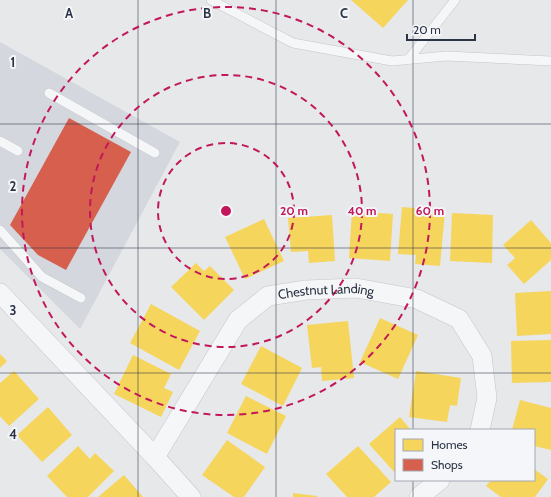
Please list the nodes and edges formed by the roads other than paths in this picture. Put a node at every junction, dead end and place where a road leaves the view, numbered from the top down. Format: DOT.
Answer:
graph roads {
  1 [pos="211,0"];
  2 [pos="455,0"];
  3 [pos="408,60"];
  4 [pos="551,62"];
  5 [pos="49,93"];
  6 [pos="0,141"];
  7 [pos="18,151"];
  8 [pos="155,154"];
  9 [pos="0,230"];
  10 [pos="0,293"];
  11 [pos="81,298"];
  12 [pos="480,429"];
  13 [pos="155,457"];
  14 [pos="439,481"];
  15 [pos="191,497"];
  16 [pos="419,497"];
  1 -- 3 [label="lane"];
  2 -- 3 [label="lane"];
  3 -- 4 [label="lane"];
  5 -- 8 [label="lane"];
  6 -- 7 [label="lane"];
  9 -- 11 [label="lane"];
  10 -- 13 [label="street"];
  12 -- 13 [label="street, Chestnut Landing"];
  13 -- 15 [label="street"];
  14 -- 16 [label="street"];
}
